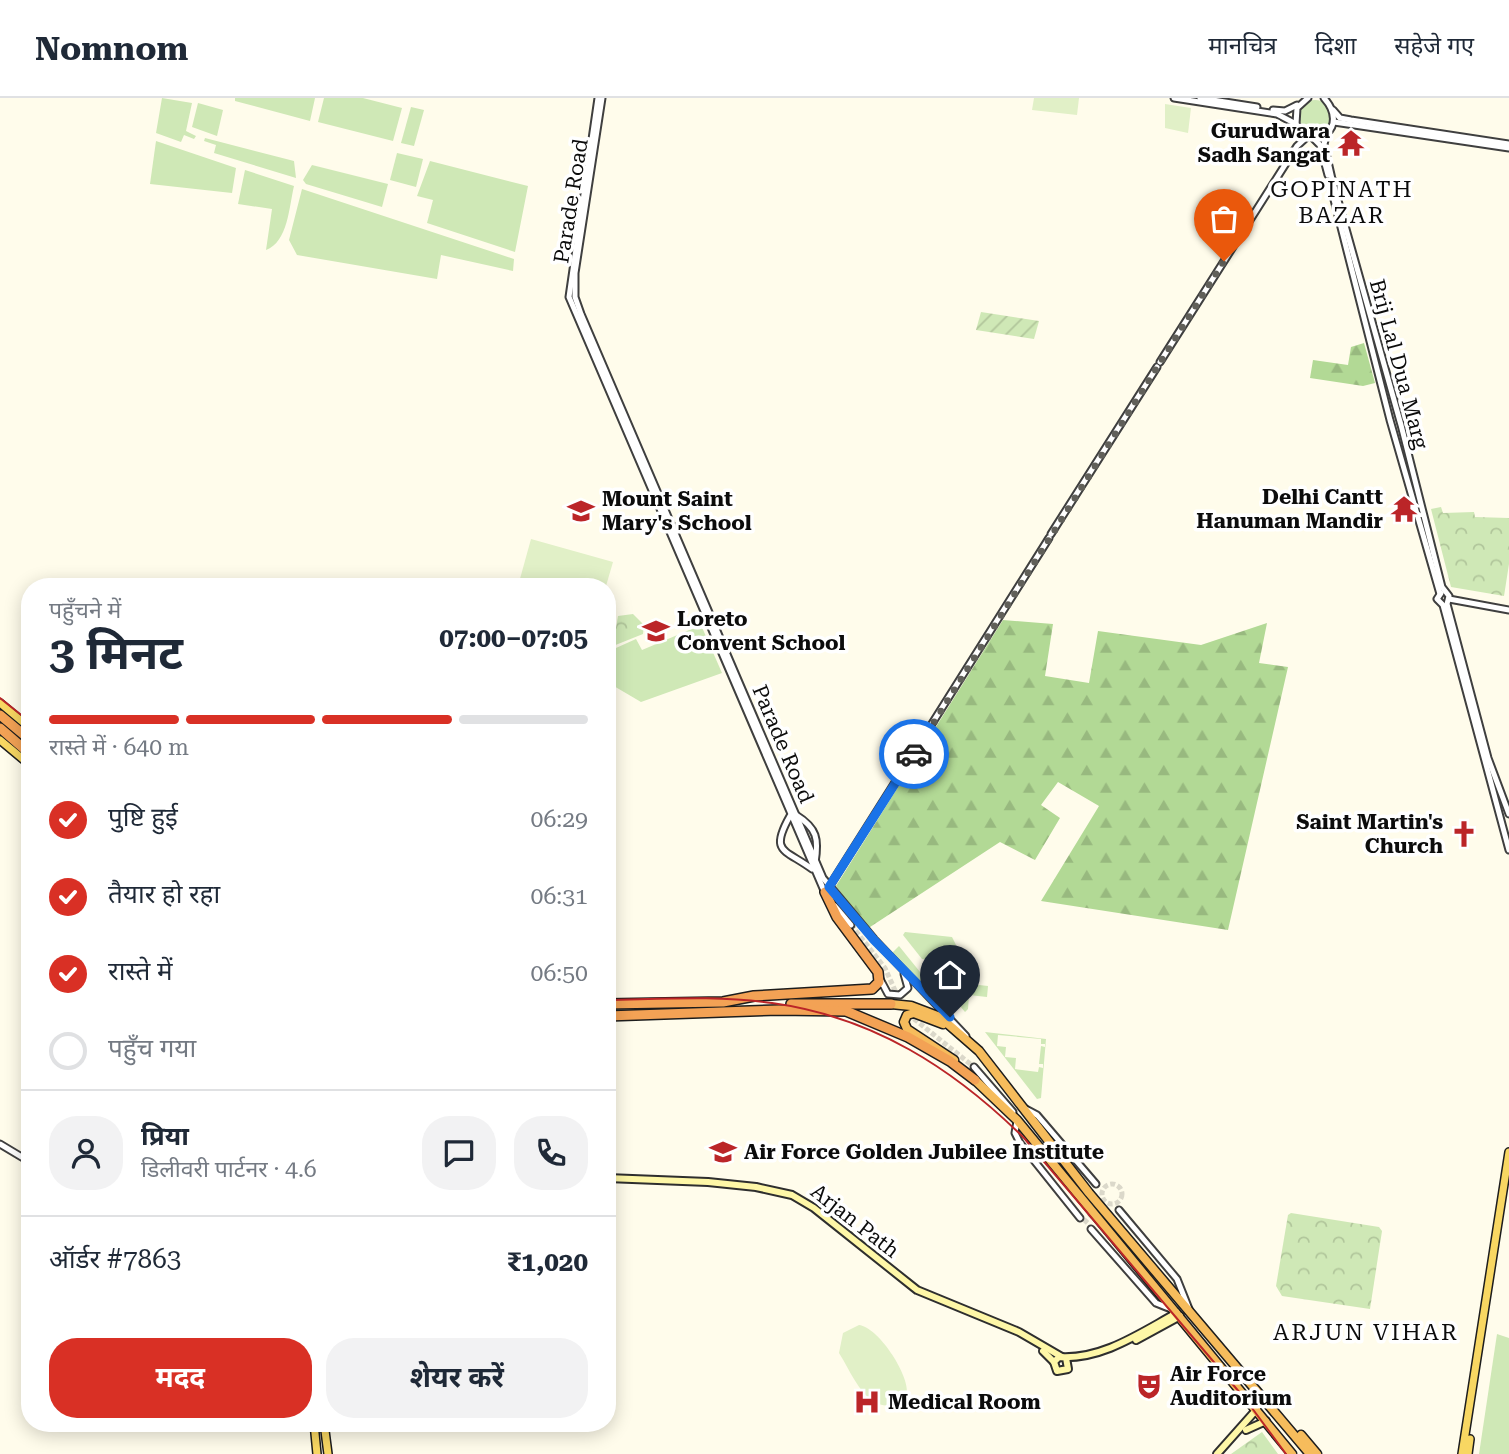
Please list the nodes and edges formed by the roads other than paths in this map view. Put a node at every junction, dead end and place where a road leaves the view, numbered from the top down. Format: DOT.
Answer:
graph roads {
  1 [pos="600,98"];
  2 [pos="1174,98"];
  3 [pos="1200,98"];
  4 [pos="1324,99"];
  5 [pos="1305,100"];
  6 [pos="1333,110"];
  7 [pos="1334,122"];
  8 [pos="1297,126"];
  9 [pos="1327,133"];
  10 [pos="1310,137"];
  11 [pos="1492,143"];
  12 [pos="1322,144"];
  13 [pos="1297,146"];
  14 [pos="1509,146"];
  15 [pos="1442,593"];
  16 [pos="1446,603"];
  17 [pos="1509,610"];
  18 [pos="0,703"];
  19 [pos="0,715"];
  20 [pos="21,720"];
  21 [pos="0,728"];
  22 [pos="21,732"];
  23 [pos="0,740"];
  24 [pos="21,746"];
  25 [pos="21,758"];
  26 [pos="1508,813"];
  27 [pos="793,815"];
  28 [pos="1509,850"];
  29 [pos="815,863"];
  30 [pos="813,870"];
  31 [pos="827,889"];
  32 [pos="851,925"];
  33 [pos="889,955"];
  34 [pos="880,979"];
  35 [pos="616,1004"];
  36 [pos="891,1004"];
  37 [pos="616,1009"];
  38 [pos="616,1016"];
  39 [pos="953,1027"];
  40 [pos="969,1041"];
  41 [pos="973,1074"];
  42 [pos="1022,1107"];
  43 [pos="1017,1120"];
  44 [pos="0,1144"];
  45 [pos="1509,1152"];
  46 [pos="21,1157"];
  47 [pos="616,1180"];
  48 [pos="616,1180"];
  49 [pos="1509,1183"];
  50 [pos="1096,1184"];
  51 [pos="1119,1210"];
  52 [pos="1080,1218"];
  53 [pos="1091,1228"];
  54 [pos="1189,1309"];
  55 [pos="1178,1313"];
  56 [pos="1066,1360"];
  57 [pos="1054,1362"];
  58 [pos="1257,1409"];
  59 [pos="1266,1420"];
  60 [pos="1249,1425"];
  61 [pos="1290,1428"];
  62 [pos="315,1432"];
  63 [pos="325,1432"];
  64 [pos="317,1454"];
  65 [pos="328,1454"];
  66 [pos="1218,1454"];
  67 [pos="1292,1454"];
  68 [pos="1310,1454"];
  69 [pos="1317,1454"];
  70 [pos="1465,1454"];
  1 -- 27 [label="street, Parade Road"];
  2 -- 8 [label="street"];
  3 -- 5 [label="street"];
  4 -- 6 [label="street"];
  5 -- 8 [label="street"];
  6 -- 7 [label="street"];
  6 -- 11 [label="street"];
  7 -- 9 [label="street"];
  7 -- 11 [label="street"];
  8 -- 10 [label="street"];
  8 -- 13 [label="street"];
  9 -- 10 [label="street"];
  9 -- 12 [label="street"];
  10 -- 12 [label="street"];
  10 -- 13 [label="street"];
  11 -- 14 [label="street"];
  12 -- 15 [label="street, Brij Lal Dua Marg"];
  13 -- 31 [label="street"];
  15 -- 16 [label="street"];
  15 -- 16 [label="street, Brij Lal Dua Marg"];
  16 -- 17 [label="street"];
  16 -- 26 [label="street"];
  16 -- 28 [label="street"];
  18 -- 20 [label="main road"];
  19 -- 22 [label="highway"];
  21 -- 24 [label="highway"];
  23 -- 25 [label="main road"];
  27 -- 29 [label="street, Parade Road"];
  27 -- 29 [label="street"];
  27 -- 30 [label="street, Parade Road"];
  27 -- 30 [label="street"];
  29 -- 31 [label="street, Parade Road"];
  30 -- 31 [label="street, Parade Road"];
  31 -- 32 [label="street, Parade Road"];
  31 -- 33 [label="street, Parade Road"];
  31 -- 34 [label="highway"];
  33 -- 34 [label="street"];
  33 -- 40 [label="street, Parade Road"];
  34 -- 35 [label="highway"];
  36 -- 37 [label="highway"];
  36 -- 39 [label="highway"];
  38 -- 41 [label="highway"];
  39 -- 40 [label="highway"];
  39 -- 41 [label="highway"];
  40 -- 42 [label="highway"];
  41 -- 43 [label="highway"];
  42 -- 50 [label="street"];
  42 -- 54 [label="highway"];
  43 -- 52 [label="street"];
  43 -- 55 [label="highway"];
  44 -- 46 [label="street"];
  45 -- 70 [label="main road"];
  47 -- 56 [label="main road, Arjan Path"];
  48 -- 57 [label="main road, Arjan Path"];
  49 -- 70 [label="main road"];
  51 -- 54 [label="street"];
  53 -- 55 [label="street"];
  54 -- 61 [label="highway"];
  55 -- 56 [label="main road"];
  55 -- 58 [label="highway"];
  56 -- 57 [label="main road"];
  56 -- 57 [label="main road"];
  58 -- 59 [label="highway"];
  58 -- 60 [label="main road"];
  59 -- 60 [label="main road"];
  59 -- 67 [label="highway"];
  60 -- 66 [label="main road"];
  61 -- 68 [label="highway"];
  61 -- 69 [label="highway"];
  62 -- 64 [label="main road"];
  63 -- 65 [label="main road"];
}
